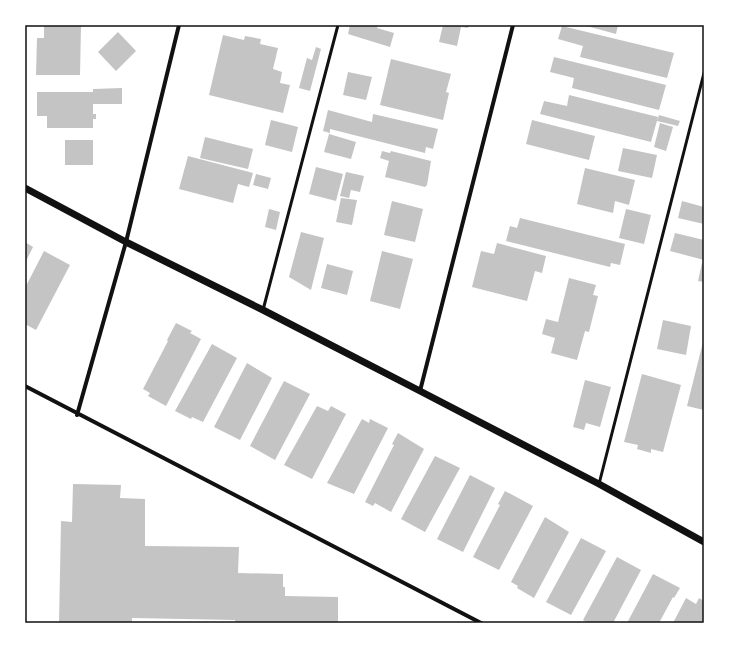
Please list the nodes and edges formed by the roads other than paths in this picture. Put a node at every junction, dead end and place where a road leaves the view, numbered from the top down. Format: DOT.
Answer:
graph roads {
  1 [pos="179,25"];
  2 [pos="338,25"];
  3 [pos="513,25"];
  4 [pos="704,73"];
  5 [pos="25,188"];
  6 [pos="126,242"];
  7 [pos="263,310"];
  8 [pos="25,386"];
  9 [pos="420,391"];
  10 [pos="77,415"];
  11 [pos="599,484"];
  12 [pos="704,542"];
  13 [pos="481,623"];
  1 -- 6 [label="street"];
  2 -- 7 [label="lane"];
  3 -- 9 [label="street"];
  4 -- 11 [label="lane"];
  5 -- 6 [label="street"];
  6 -- 7 [label="street"];
  6 -- 10 [label="street"];
  7 -- 9 [label="street"];
  8 -- 10 [label="street"];
  9 -- 11 [label="street"];
  10 -- 13 [label="street"];
  11 -- 12 [label="street"];
}
